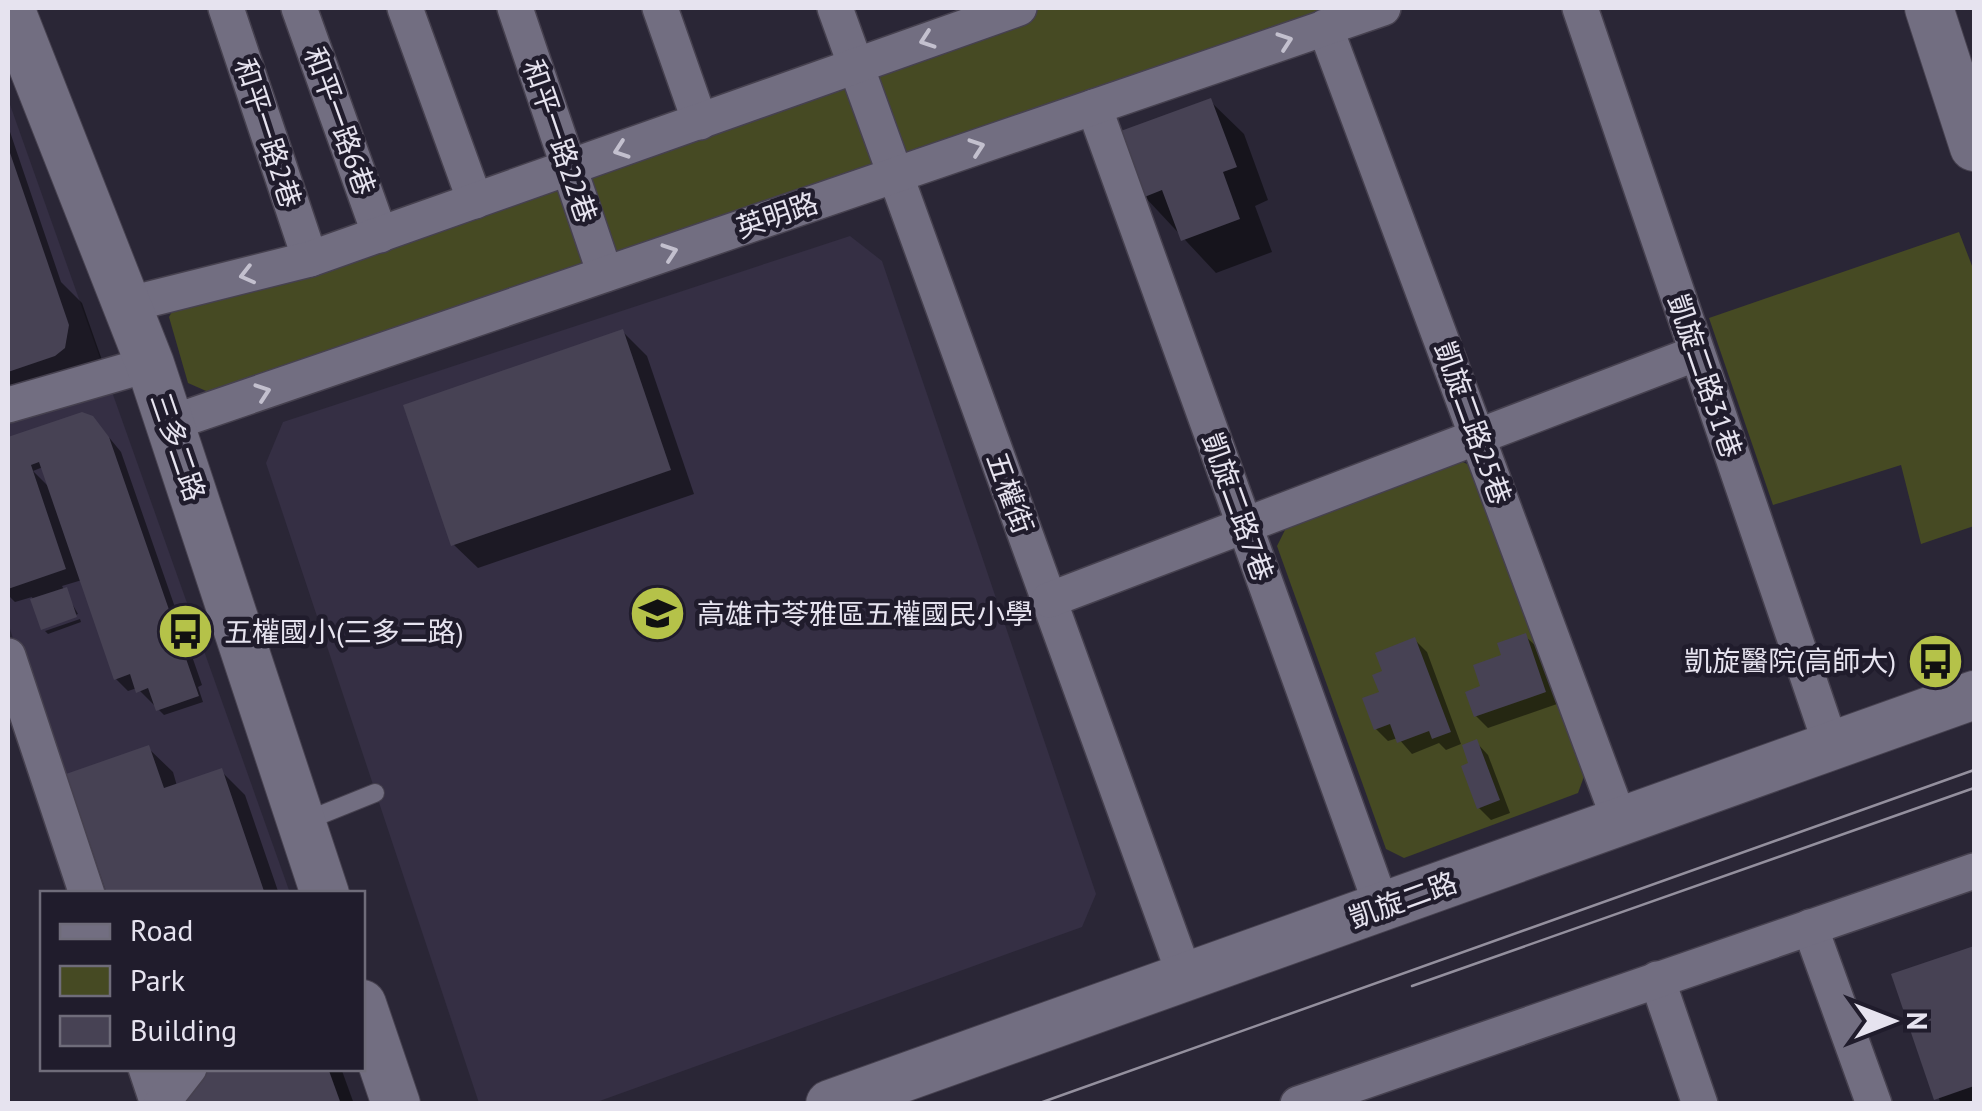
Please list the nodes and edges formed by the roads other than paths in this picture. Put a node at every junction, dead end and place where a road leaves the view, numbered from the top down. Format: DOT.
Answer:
graph roads {
  1 [pos="226,8"];
  2 [pos="299,8"];
  3 [pos="405,8"];
  4 [pos="515,8"];
  5 [pos="660,8"];
  6 [pos="835,8"];
  7 [pos="1019,8"];
  8 [pos="1383,8"];
  9 [pos="1580,8"];
  10 [pos="1929,8"];
  11 [pos="10,14"];
  12 [pos="1325,27"];
  13 [pos="856,65"];
  14 [pos="1094,107"];
  15 [pos="700,122"];
  16 [pos="1974,147"];
  17 [pos="570,168"];
  18 [pos="896,175"];
  19 [pos="475,201"];
  20 [pos="380,235"];
  21 [pos="310,260"];
  22 [pos="605,274"];
  23 [pos="126,305"];
  24 [pos="1697,353"];
  25 [pos="150,364"];
  26 [pos="8,405"];
  27 [pos="171,422"];
  28 [pos="1477,434"];
  29 [pos="1244,525"];
  30 [pos="1049,600"];
  31 [pos="8,656"];
  32 [pos="1974,695"];
  33 [pos="1831,745"];
  34 [pos="375,792"];
  35 [pos="1620,819"];
  36 [pos="302,823"];
  37 [pos="1974,871"];
  38 [pos="87,891"];
  39 [pos="325,891"];
  40 [pos="1382,908"];
  41 [pos="1810,927"];
  42 [pos="1186,979"];
  43 [pos="1657,980"];
  44 [pos="365,1013"];
  45 [pos="147,1071"];
  46 [pos="188,1071"];
  47 [pos="160,1104"];
  48 [pos="396,1104"];
  49 [pos="830,1104"];
  50 [pos="1298,1104"];
  51 [pos="1700,1104"];
  52 [pos="1874,1104"];
  1 -- 21 [label="street, 和平一路2巷"];
  2 -- 20 [label="street, 和平一路6巷"];
  3 -- 19 [label="street"];
  4 -- 17 [label="street, 和平一路22巷"];
  5 -- 15 [label="street"];
  6 -- 13 [label="street, 五權街"];
  7 -- 13 [label="street, one-way"];
  8 -- 12 [label="street, 英明路"];
  9 -- 24 [label="street, 凱旋二路31巷"];
  10 -- 16 [label="street"];
  11 -- 23 [label="street, 三多二路"];
  14 -- 12 [label="street, 英明路, one-way"];
  12 -- 28 [label="street, 凱旋二路25巷"];
  13 -- 15 [label="street"];
  13 -- 18 [label="street, 五權街"];
  18 -- 14 [label="street, 英明路, one-way"];
  14 -- 29 [label="street, 凱旋二路7巷"];
  15 -- 17 [label="street, one-way"];
  17 -- 19 [label="street"];
  17 -- 22 [label="street, 和平一路22巷"];
  22 -- 18 [label="street, 英明路, one-way"];
  18 -- 30 [label="street, 五權街"];
  19 -- 20 [label="street"];
  20 -- 21 [label="street"];
  21 -- 23 [label="street, one-way"];
  27 -- 22 [label="street, 英明路, one-way"];
  23 -- 25 [label="street, 三多二路"];
  24 -- 28 [label="street"];
  24 -- 33 [label="street, 凱旋二路31巷"];
  25 -- 26 [label="street"];
  25 -- 27 [label="street, 三多二路"];
  27 -- 36 [label="street, 三多二路"];
  28 -- 29 [label="street"];
  28 -- 35 [label="street, 凱旋二路25巷"];
  29 -- 30 [label="street"];
  29 -- 40 [label="street, 凱旋二路7巷"];
  30 -- 42 [label="street, 五權街"];
  31 -- 38 [label="street"];
  32 -- 33 [label="street, 凱旋二路"];
  33 -- 35 [label="street, 凱旋二路"];
  34 -- 36 [label="lane"];
  35 -- 40 [label="street, 凱旋二路"];
  36 -- 39 [label="street, 三多二路"];
  37 -- 41 [label="street"];
  40 -- 42 [label="street, 凱旋二路"];
  41 -- 43 [label="street"];
  41 -- 52 [label="street"];
  42 -- 49 [label="street, 凱旋二路"];
  43 -- 50 [label="street"];
  43 -- 51 [label="street"];
  44 -- 48 [label="street"];
  45 -- 47 [label="street"];
  46 -- 47 [label="street"];
}
